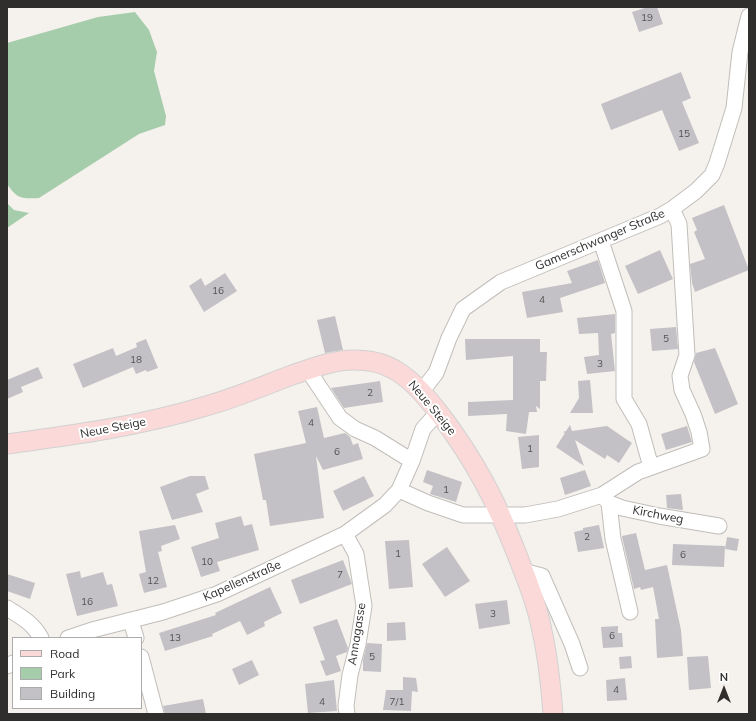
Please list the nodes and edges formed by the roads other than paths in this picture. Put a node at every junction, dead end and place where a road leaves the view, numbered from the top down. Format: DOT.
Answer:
graph roads {
  1 [pos="749,16"];
  2 [pos="743,92"];
  3 [pos="672,209"];
  4 [pos="601,241"];
  5 [pos="308,370"];
  6 [pos="421,392"];
  7 [pos="438,412"];
  8 [pos="7,444"];
  9 [pos="412,461"];
  10 [pos="651,467"];
  11 [pos="399,490"];
  12 [pos="605,499"];
  13 [pos="502,516"];
  14 [pos="719,526"];
  15 [pos="345,534"];
  16 [pos="523,570"];
  17 [pos="7,608"];
  18 [pos="630,612"];
  19 [pos="131,620"];
  20 [pos="40,637"];
  21 [pos="71,637"];
  22 [pos="136,637"];
  23 [pos="142,661"];
  24 [pos="580,668"];
  25 [pos="156,714"];
  26 [pos="347,714"];
  27 [pos="553,714"];
  1 -- 2 [label="street, Gamerschwanger Straße"];
  2 -- 3 [label="street, Gamerschwanger Straße"];
  3 -- 4 [label="street, Gamerschwanger Straße"];
  3 -- 10 [label="street"];
  4 -- 6 [label="street, Gamerschwanger Straße"];
  4 -- 10 [label="street"];
  5 -- 6 [label="main road, Neue Steige"];
  5 -- 8 [label="main road, Neue Steige"];
  5 -- 9 [label="street"];
  6 -- 7 [label="main road, Neue Steige"];
  7 -- 9 [label="street, Kapellenstraße"];
  7 -- 13 [label="main road, Neue Steige"];
  9 -- 11 [label="street, Kapellenstraße"];
  10 -- 12 [label="street"];
  11 -- 13 [label="street"];
  11 -- 15 [label="street, Kapellenstraße"];
  12 -- 13 [label="street"];
  12 -- 14 [label="street, Kirchweg"];
  12 -- 18 [label="street"];
  13 -- 16 [label="main road, Neue Steige"];
  15 -- 19 [label="street, Kapellenstraße"];
  15 -- 26 [label="street, Annagasse"];
  16 -- 24 [label="street"];
  16 -- 27 [label="main road, Neue Steige"];
  17 -- 20 [label="street"];
  19 -- 21 [label="street, Kapellenstraße"];
  19 -- 22 [label="street"];
  23 -- 25 [label="street"];
}
